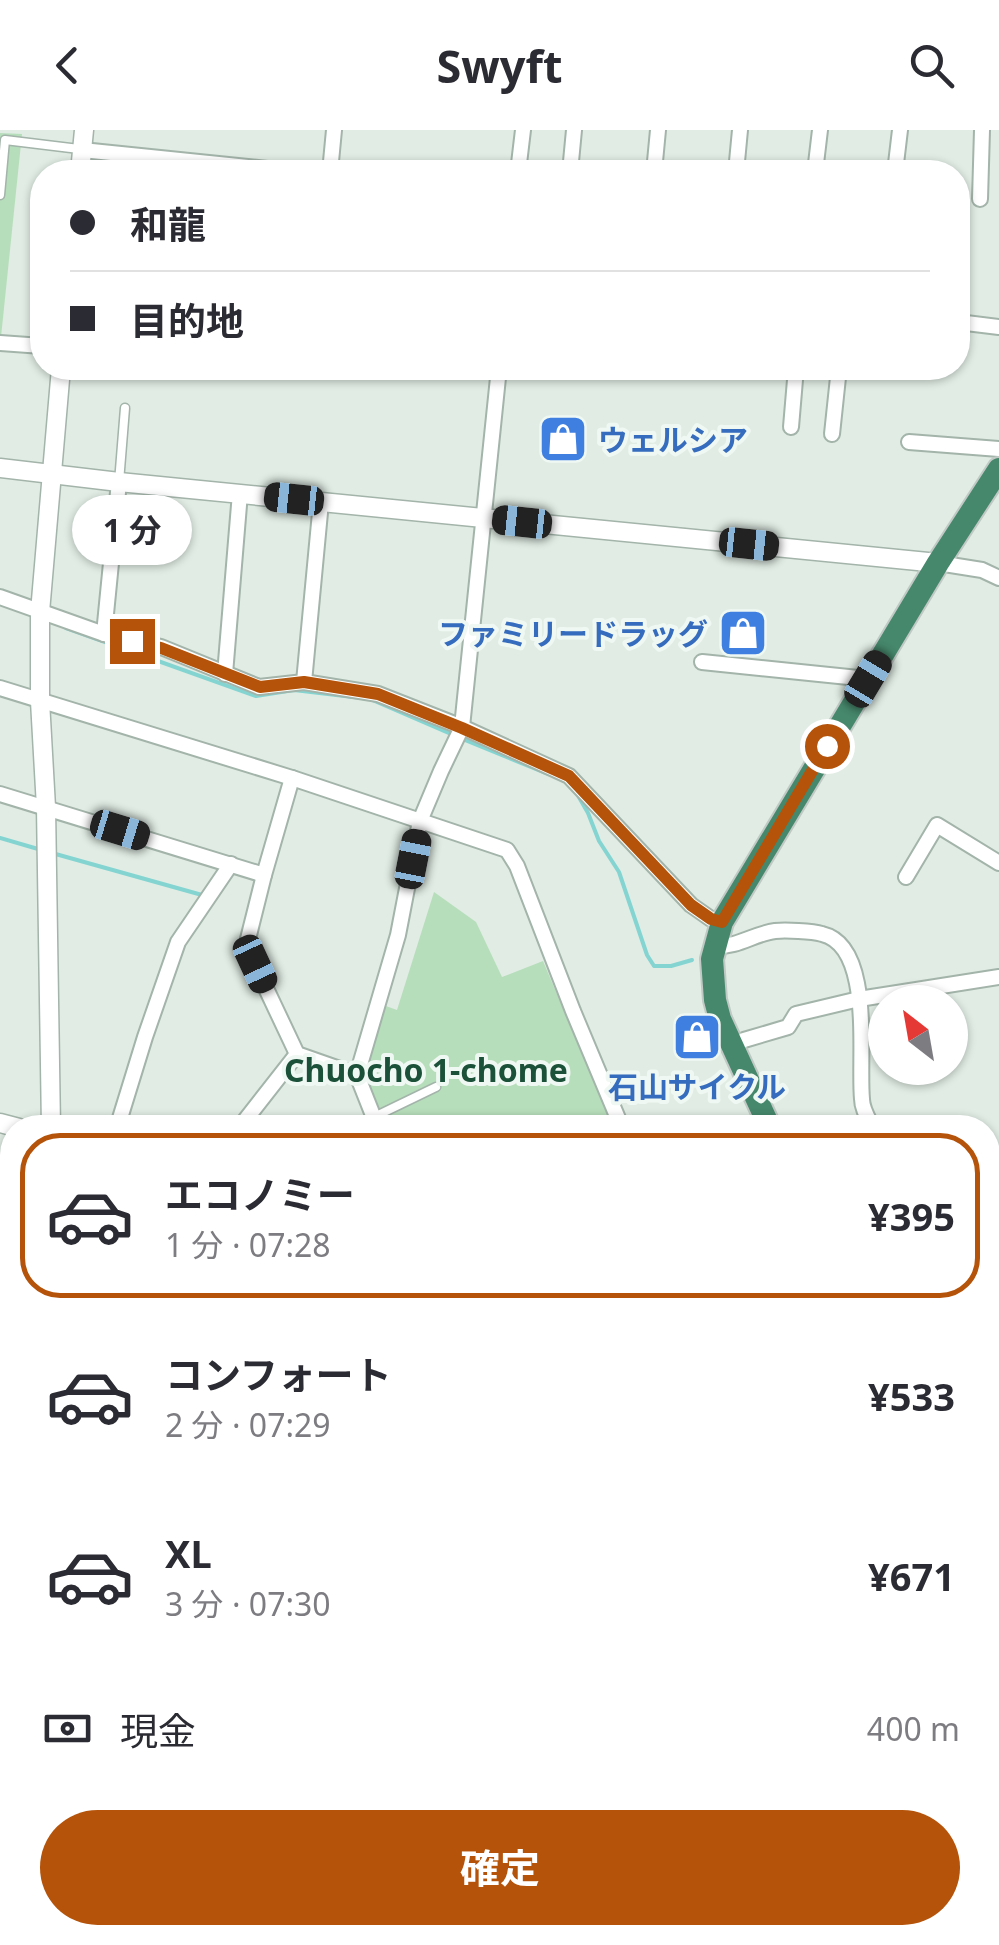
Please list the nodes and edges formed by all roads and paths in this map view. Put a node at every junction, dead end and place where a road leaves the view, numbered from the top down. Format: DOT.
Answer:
graph roads {
  1 [pos="84,130"];
  2 [pos="334,130"];
  3 [pos="523,130"];
  4 [pos="574,130"];
  5 [pos="658,130"];
  6 [pos="740,130"];
  7 [pos="820,130"];
  8 [pos="900,130"];
  9 [pos="982,130"];
  10 [pos="3,139"];
  11 [pos="82,150"];
  12 [pos="81,160"];
  13 [pos="179,160"];
  14 [pos="331,160"];
  15 [pos="519,160"];
  16 [pos="571,160"];
  17 [pos="655,160"];
  18 [pos="737,160"];
  19 [pos="816,160"];
  20 [pos="896,160"];
  21 [pos="0,195"];
  22 [pos="980,199"];
  23 [pos="970,323"];
  24 [pos="999,327"];
  25 [pos="0,342"];
  26 [pos="30,345"];
  27 [pos="60,380"];
  28 [pos="498,380"];
  29 [pos="795,380"];
  30 [pos="838,380"];
  31 [pos="126,408"];
  32 [pos="791,427"];
  33 [pos="832,434"];
  34 [pos="909,442"];
  35 [pos="999,449"];
  36 [pos="0,468"];
  37 [pos="999,469"];
  38 [pos="52,475"];
  39 [pos="119,482"];
  40 [pos="240,493"];
  41 [pos="322,502"];
  42 [pos="484,518"];
  43 [pos="938,563"];
  44 [pos="999,578"];
  45 [pos="0,597"];
  46 [pos="40,612"];
  47 [pos="104,634"];
  48 [pos="702,662"];
  49 [pos="225,674"];
  50 [pos="868,679"];
  51 [pos="304,682"];
  52 [pos="0,688"];
  53 [pos="40,701"];
  54 [pos="462,728"];
  55 [pos="292,778"];
  56 [pos="0,794"];
  57 [pos="46,807"];
  58 [pos="420,821"];
  59 [pos="999,863"];
  60 [pos="231,864"];
  61 [pos="264,874"];
  62 [pos="906,878"];
  63 [pos="722,922"];
  64 [pos="715,946"];
  65 [pos="999,977"];
  66 [pos="859,999"];
  67 [pos="734,1046"];
  68 [pos="297,1054"];
  69 [pos="357,1075"];
  70 [pos="436,1087"];
  71 [pos="50,1115"];
  72 [pos="121,1115"];
  73 [pos="248,1115"];
  74 [pos="373,1115"];
  75 [pos="388,1115"];
  76 [pos="617,1115"];
  77 [pos="764,1115"];
  78 [pos="867,1115"];
  1 -- 11 [label="street"];
  2 -- 14 [label="street"];
  3 -- 15 [label="street"];
  4 -- 16 [label="street"];
  5 -- 17 [label="street"];
  6 -- 18 [label="street"];
  7 -- 19 [label="street"];
  8 -- 20 [label="street"];
  9 -- 22 [label="street"];
  10 -- 11 [label="lane"];
  10 -- 21 [label="lane"];
  11 -- 12 [label="street"];
  11 -- 13 [label="street"];
  23 -- 24 [label="street"];
  25 -- 26 [label="street"];
  27 -- 38 [label="street"];
  28 -- 42 [label="street"];
  29 -- 32 [label="street"];
  30 -- 33 [label="street"];
  31 -- 39 [label="lane"];
  34 -- 35 [label="street"];
  36 -- 38 [label="street"];
  37 -- 43 [label="highway"];
  38 -- 39 [label="street"];
  38 -- 46 [label="street"];
  39 -- 40 [label="street"];
  39 -- 47 [label="street"];
  40 -- 41 [label="street"];
  40 -- 49 [label="street"];
  41 -- 42 [label="street"];
  41 -- 51 [label="street"];
  42 -- 43 [label="street"];
  42 -- 54 [label="street"];
  43 -- 44 [label="street"];
  43 -- 50 [label="highway"];
  45 -- 46 [label="street"];
  46 -- 47 [label="street"];
  46 -- 53 [label="street"];
  47 -- 49 [label="street"];
  48 -- 50 [label="street"];
  49 -- 51 [label="street"];
  50 -- 63 [label="highway"];
  51 -- 54 [label="street"];
  52 -- 53 [label="street"];
  53 -- 55 [label="street"];
  53 -- 57 [label="street"];
  54 -- 58 [label="street"];
  54 -- 63 [label="street"];
  55 -- 58 [label="street"];
  55 -- 61 [label="street"];
  56 -- 57 [label="street"];
  57 -- 60 [label="street"];
  57 -- 71 [label="street"];
  58 -- 69 [label="street"];
  58 -- 76 [label="street"];
  59 -- 62 [label="street"];
  60 -- 61 [label="street"];
  60 -- 72 [label="street"];
  61 -- 68 [label="street"];
  63 -- 64 [label="highway"];
  64 -- 66 [label="street"];
  64 -- 67 [label="highway"];
  65 -- 66 [label="street"];
  66 -- 67 [label="street"];
  66 -- 78 [label="street"];
  67 -- 77 [label="highway"];
  68 -- 69 [label="street"];
  68 -- 73 [label="street"];
  69 -- 74 [label="street"];
  70 -- 75 [label="lane"];
}
